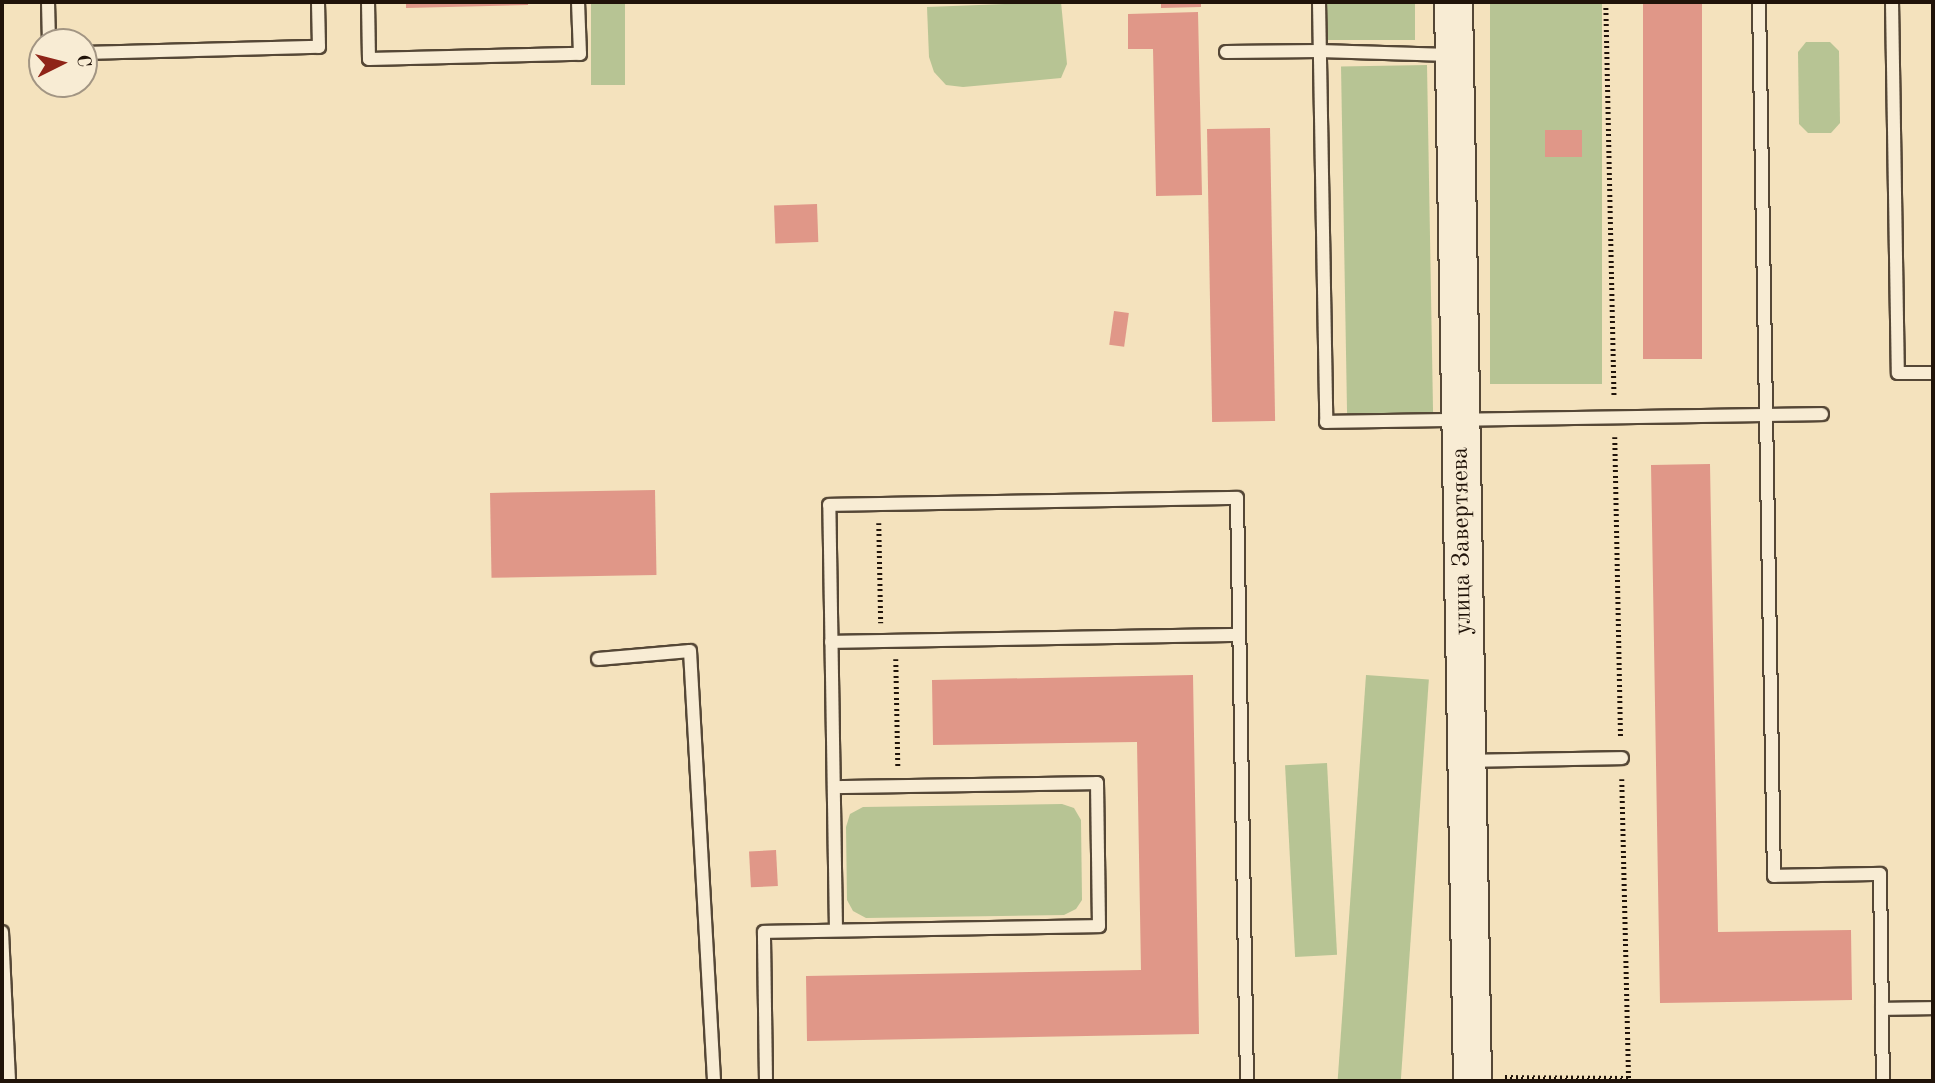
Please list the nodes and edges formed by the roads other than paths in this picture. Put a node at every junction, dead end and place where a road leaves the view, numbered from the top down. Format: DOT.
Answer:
graph roads {
  1 [pos="48,2"];
  2 [pos="318,2"];
  3 [pos="368,2"];
  4 [pos="578,2"];
  5 [pos="1319,2"];
  6 [pos="1453,2"];
  7 [pos="1759,2"];
  8 [pos="1892,2"];
  9 [pos="48,28"];
  10 [pos="1320,51"];
  11 [pos="1226,52"];
  12 [pos="98,53"];
  13 [pos="1454,55"];
  14 [pos="1933,373"];
  15 [pos="1822,414"];
  16 [pos="1766,415"];
  17 [pos="1461,420"];
  18 [pos="1239,635"];
  19 [pos="831,642"];
  20 [pos="598,659"];
  21 [pos="1622,758"];
  22 [pos="1466,761"];
  23 [pos="834,787"];
  24 [pos="836,930"];
  25 [pos="2,932"];
  26 [pos="1933,1008"];
  27 [pos="1882,1009"];
  28 [pos="1488,1079"];
  29 [pos="9,1081"];
  30 [pos="714,1081"];
  31 [pos="766,1081"];
  32 [pos="1247,1081"];
  33 [pos="1884,1081"];
  1 -- 9 [label="lane"];
  2 -- 12 [label="lane"];
  3 -- 4 [label="lane"];
  5 -- 10 [label="lane"];
  6 -- 13 [label="main road, улица Завертяева"];
  7 -- 16 [label="lane"];
  8 -- 14 [label="lane"];
  10 -- 11 [label="lane"];
  10 -- 13 [label="lane"];
  10 -- 17 [label="lane"];
  13 -- 17 [label="main road, улица Завертяева"];
  15 -- 16 [label="lane"];
  16 -- 17 [label="lane"];
  16 -- 27 [label="lane"];
  17 -- 22 [label="main road, улица Завертяева"];
  18 -- 19 [label="lane"];
  18 -- 19 [label="lane"];
  18 -- 32 [label="lane"];
  19 -- 23 [label="lane"];
  20 -- 30 [label="lane"];
  21 -- 22 [label="lane"];
  22 -- 28 [label="main road, улица Завертяева"];
  23 -- 24 [label="lane"];
  23 -- 24 [label="lane"];
  24 -- 31 [label="lane"];
  25 -- 29 [label="lane"];
  26 -- 27 [label="lane"];
  27 -- 33 [label="lane"];
}
